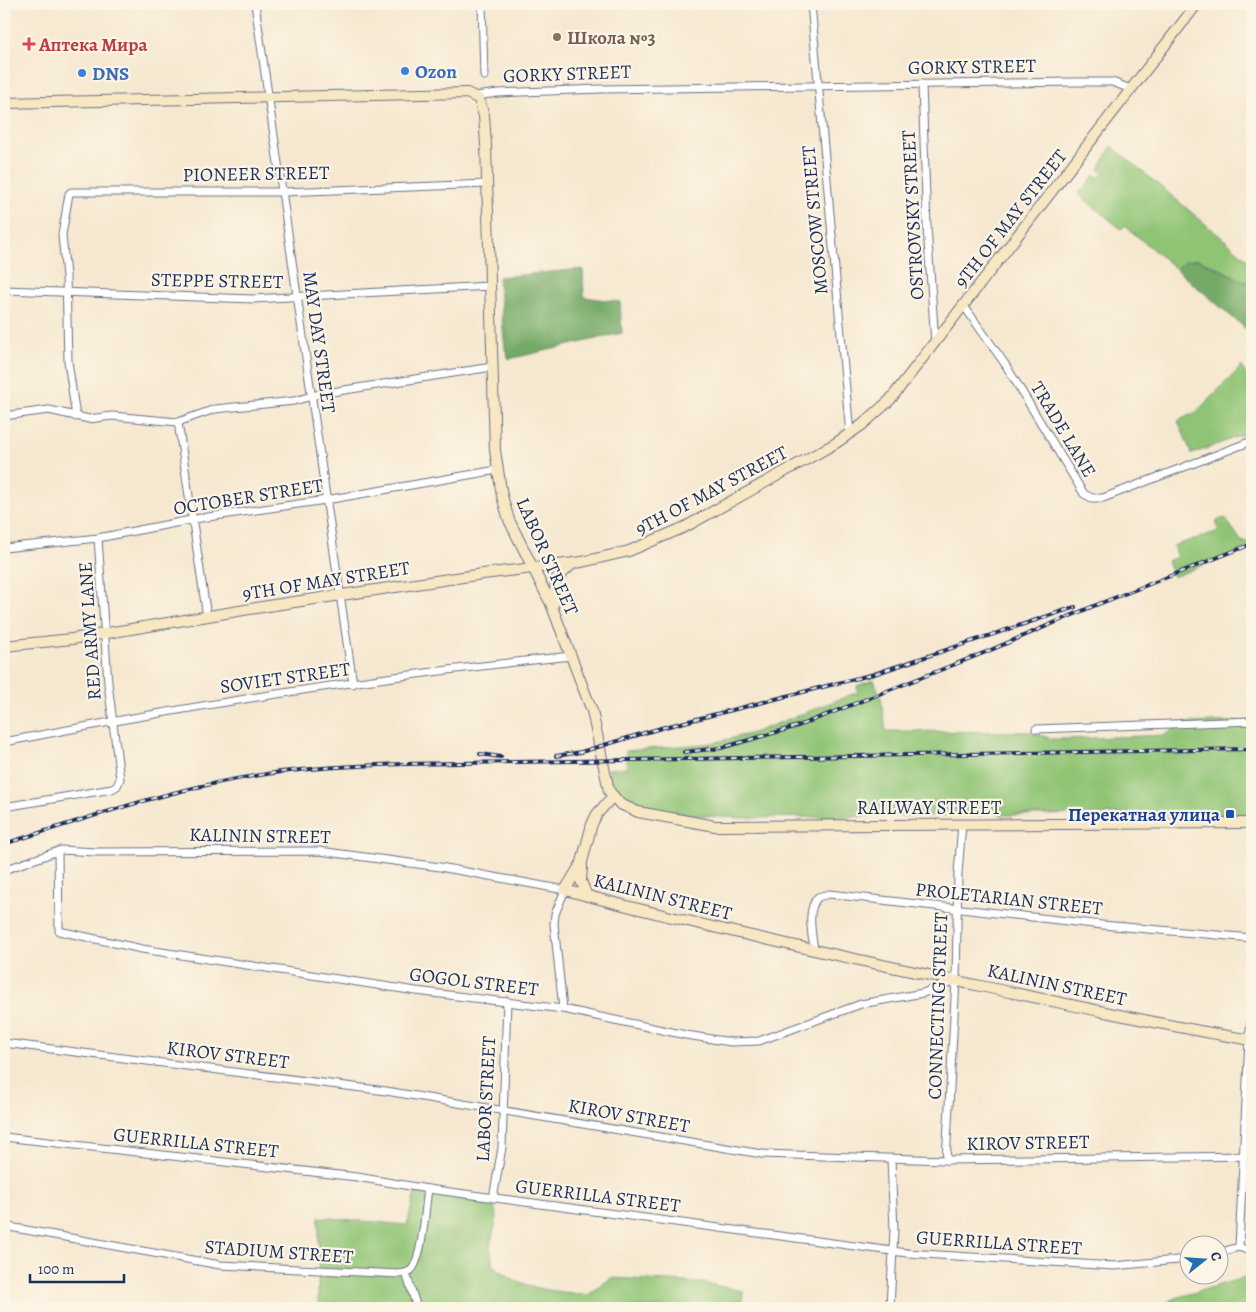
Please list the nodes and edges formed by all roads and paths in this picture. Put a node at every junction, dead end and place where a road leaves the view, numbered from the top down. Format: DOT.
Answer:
graph roads {
  1 [pos="256,4"];
  2 [pos="482,4"];
  3 [pos="811,4"];
  4 [pos="1197,4"];
  5 [pos="484,76"];
  6 [pos="922,84"];
  7 [pos="817,86"];
  8 [pos="1131,89"];
  9 [pos="269,96"];
  10 [pos="475,96"];
  11 [pos="4,103"];
  12 [pos="487,184"];
  13 [pos="283,192"];
  14 [pos="490,286"];
  15 [pos="4,290"];
  16 [pos="66,292"];
  17 [pos="298,297"];
  18 [pos="964,306"];
  19 [pos="935,344"];
  20 [pos="492,367"];
  21 [pos="313,397"];
  22 [pos="4,416"];
  23 [pos="76,417"];
  24 [pos="178,422"];
  25 [pos="850,434"];
  26 [pos="1252,441"];
  27 [pos="497,470"];
  28 [pos="326,500"];
  29 [pos="192,521"];
  30 [pos="98,538"];
  31 [pos="4,548"];
  32 [pos="572,563"];
  33 [pos="534,569"];
  34 [pos="341,596"];
  35 [pos="555,612"];
  36 [pos="207,617"];
  37 [pos="106,633"];
  38 [pos="4,646"];
  39 [pos="572,656"];
  40 [pos="353,684"];
  41 [pos="113,721"];
  42 [pos="1252,721"];
  43 [pos="1036,729"];
  44 [pos="4,742"];
  45 [pos="613,796"];
  46 [pos="4,807"];
  47 [pos="1252,823"];
  48 [pos="962,824"];
  49 [pos="58,851"];
  50 [pos="582,862"];
  51 [pos="4,870"];
  52 [pos="565,890"];
  53 [pos="587,896"];
  54 [pos="957,908"];
  55 [pos="1252,938"];
  56 [pos="814,950"];
  57 [pos="956,980"];
  58 [pos="507,1001"];
  59 [pos="563,1009"];
  60 [pos="1252,1013"];
  61 [pos="1250,1040"];
  62 [pos="4,1044"];
  63 [pos="504,1112"];
  64 [pos="4,1138"];
  65 [pos="1252,1156"];
  66 [pos="1244,1158"];
  67 [pos="891,1159"];
  68 [pos="946,1160"];
  69 [pos="428,1189"];
  70 [pos="493,1198"];
  71 [pos="4,1226"];
  72 [pos="1239,1247"];
  73 [pos="1228,1250"];
  74 [pos="893,1251"];
  75 [pos="1252,1252"];
  76 [pos="1178,1260"];
  77 [pos="406,1273"];
  78 [pos="417,1308"];
  79 [pos="890,1308"];
  1 -- 9 [label="street, MAY DAY STREET"];
  2 -- 5 [label="street"];
  3 -- 7 [label="street, MOSCOW STREET"];
  4 -- 8 [label="street, 9TH OF MAY STREET"];
  6 -- 7 [label="street, GORKY STREET"];
  6 -- 8 [label="street, GORKY STREET"];
  6 -- 19 [label="street, OSTROVSKY STREET"];
  7 -- 10 [label="street, GORKY STREET"];
  7 -- 25 [label="street, MOSCOW STREET"];
  8 -- 18 [label="street, 9TH OF MAY STREET"];
  9 -- 10 [label="street, GORKY STREET"];
  9 -- 11 [label="street, GORKY STREET"];
  9 -- 13 [label="street, MAY DAY STREET"];
  10 -- 12 [label="street, LABOR STREET"];
  12 -- 13 [label="street, PIONEER STREET"];
  12 -- 14 [label="street, LABOR STREET"];
  13 -- 16 [label="street, PIONEER STREET"];
  13 -- 17 [label="street, MAY DAY STREET"];
  14 -- 17 [label="street, STEPPE STREET"];
  14 -- 20 [label="street, LABOR STREET"];
  15 -- 16 [label="street, STEPPE STREET"];
  16 -- 17 [label="street, STEPPE STREET"];
  16 -- 23 [label="street"];
  17 -- 21 [label="street, MAY DAY STREET"];
  18 -- 19 [label="street, 9TH OF MAY STREET"];
  18 -- 26 [label="street, TRADE LANE"];
  19 -- 25 [label="street, 9TH OF MAY STREET"];
  20 -- 21 [label="street"];
  20 -- 27 [label="street, LABOR STREET"];
  21 -- 24 [label="street"];
  21 -- 28 [label="street, MAY DAY STREET"];
  22 -- 23 [label="street"];
  23 -- 24 [label="street"];
  24 -- 29 [label="street"];
  25 -- 32 [label="street, 9TH OF MAY STREET"];
  27 -- 28 [label="street, OCTOBER STREET"];
  27 -- 33 [label="street, LABOR STREET"];
  28 -- 29 [label="street, OCTOBER STREET"];
  28 -- 34 [label="street, MAY DAY STREET"];
  29 -- 30 [label="street, OCTOBER STREET"];
  29 -- 36 [label="street"];
  30 -- 31 [label="street, OCTOBER STREET"];
  30 -- 37 [label="street, RED ARMY LANE"];
  32 -- 33 [label="street, 9TH OF MAY STREET"];
  32 -- 35 [label="street"];
  33 -- 34 [label="street, 9TH OF MAY STREET"];
  33 -- 35 [label="street, LABOR STREET"];
  34 -- 36 [label="street, 9TH OF MAY STREET"];
  34 -- 40 [label="street, MAY DAY STREET"];
  35 -- 39 [label="street, LABOR STREET"];
  36 -- 37 [label="street, 9TH OF MAY STREET"];
  37 -- 38 [label="street, 9TH OF MAY STREET"];
  37 -- 41 [label="street, RED ARMY LANE"];
  39 -- 40 [label="street, SOVIET STREET"];
  39 -- 45 [label="street, LABOR STREET"];
  40 -- 41 [label="street, SOVIET STREET"];
  41 -- 44 [label="street, SOVIET STREET"];
  41 -- 46 [label="street"];
  42 -- 43 [label="street"];
  45 -- 48 [label="street, RAILWAY STREET"];
  45 -- 50 [label="street"];
  47 -- 48 [label="street, RAILWAY STREET"];
  48 -- 54 [label="street, CONNECTING STREET"];
  49 -- 51 [label="street"];
  49 -- 52 [label="street, KALININ STREET"];
  49 -- 58 [label="street, GOGOL STREET"];
  50 -- 52 [label="street"];
  50 -- 53 [label="street"];
  52 -- 53 [label="street, KALININ STREET"];
  52 -- 59 [label="street"];
  53 -- 56 [label="street, KALININ STREET"];
  54 -- 55 [label="street, PROLETARIAN STREET"];
  54 -- 56 [label="street, PROLETARIAN STREET"];
  54 -- 57 [label="street, CONNECTING STREET"];
  56 -- 57 [label="street, KALININ STREET"];
  57 -- 59 [label="street, GOGOL STREET"];
  57 -- 61 [label="street, KALININ STREET"];
  57 -- 68 [label="street, CONNECTING STREET"];
  58 -- 59 [label="street, GOGOL STREET"];
  58 -- 63 [label="street, LABOR STREET"];
  60 -- 61 [label="street"];
  61 -- 66 [label="street"];
  62 -- 63 [label="street, KIROV STREET"];
  63 -- 67 [label="street, KIROV STREET"];
  63 -- 70 [label="street, LABOR STREET"];
  64 -- 69 [label="street, GUERRILLA STREET"];
  65 -- 66 [label="street, KIROV STREET"];
  66 -- 68 [label="street, KIROV STREET"];
  66 -- 72 [label="street"];
  67 -- 68 [label="street, KIROV STREET"];
  67 -- 74 [label="street"];
  69 -- 70 [label="street, GUERRILLA STREET"];
  69 -- 77 [label="street"];
  70 -- 74 [label="street, GUERRILLA STREET"];
  71 -- 77 [label="street, STADIUM STREET"];
  72 -- 73 [label="street"];
  72 -- 75 [label="street"];
  74 -- 76 [label="street, GUERRILLA STREET"];
  74 -- 79 [label="street"];
  77 -- 78 [label="street"];
}
